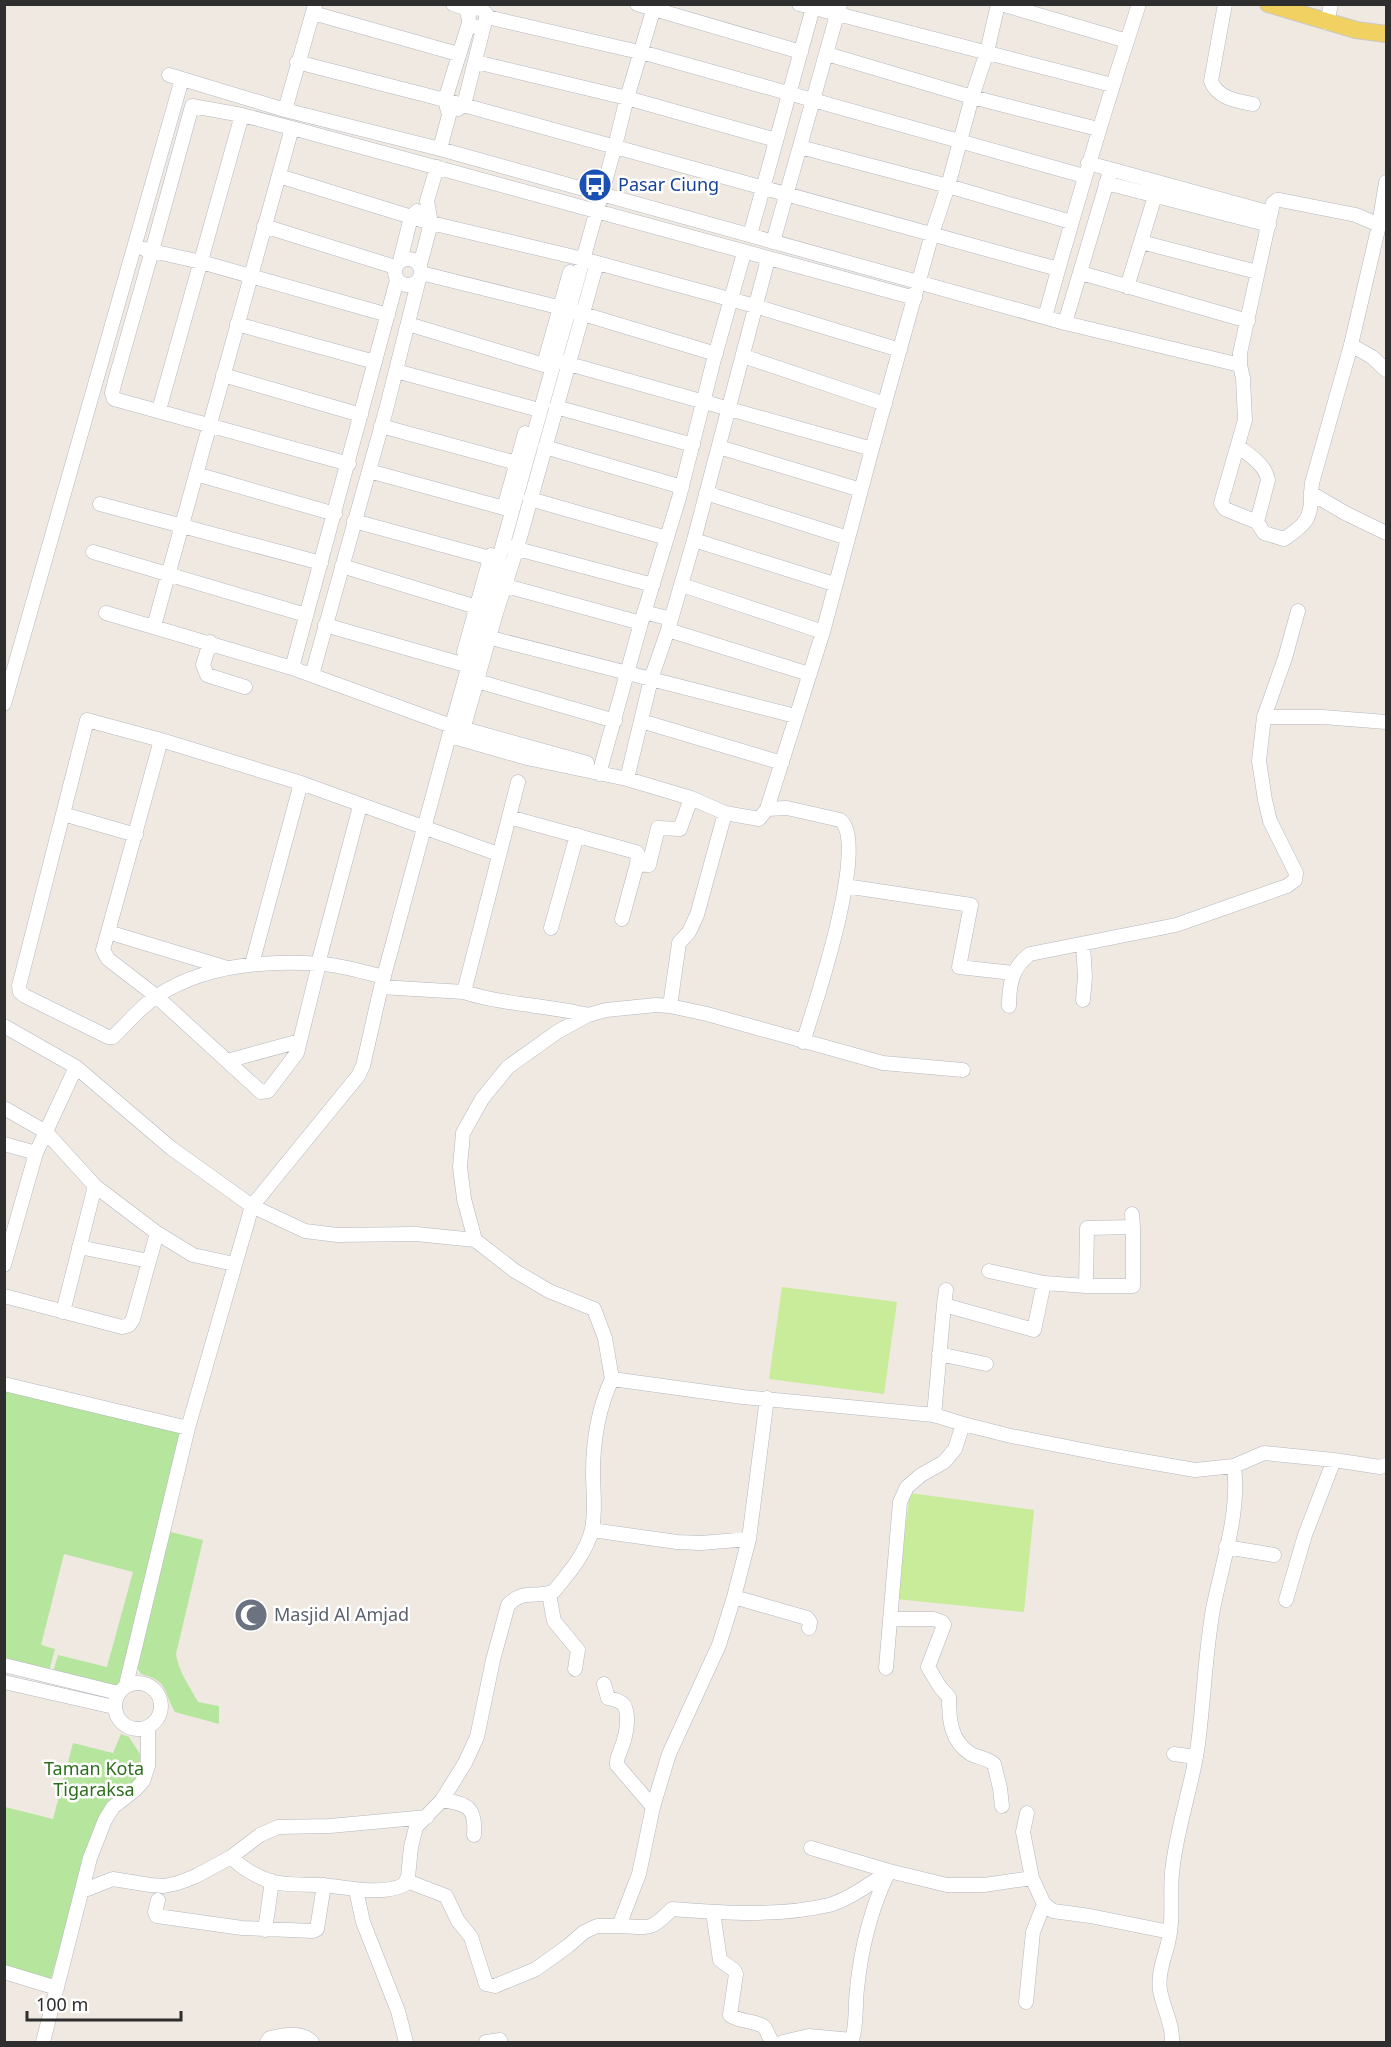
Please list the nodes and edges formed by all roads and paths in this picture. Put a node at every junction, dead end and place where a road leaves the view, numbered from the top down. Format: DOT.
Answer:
graph roads {
  1 [pos="453,4"];
  2 [pos="638,4"];
  3 [pos="799,4"];
  4 [pos="999,4"];
  5 [pos="1139,4"];
  6 [pos="1225,4"];
  7 [pos="1268,4"];
  8 [pos="1331,4"];
  9 [pos="813,6"];
  10 [pos="655,7"];
  11 [pos="314,8"];
  12 [pos="838,10"];
  13 [pos="472,11"];
  14 [pos="487,15"];
  15 [pos="1327,23"];
  16 [pos="1386,34"];
  17 [pos="1127,41"];
  18 [pos="801,52"];
  19 [pos="987,52"];
  20 [pos="641,53"];
  21 [pos="458,54"];
  22 [pos="827,54"];
  23 [pos="297,62"];
  24 [pos="476,62"];
  25 [pos="1112,85"];
  26 [pos="789,93"];
  27 [pos="972,97"];
  28 [pos="627,98"];
  29 [pos="445,100"];
  30 [pos="813,100"];
  31 [pos="1253,104"];
  32 [pos="464,105"];
  33 [pos="285,110"];
  34 [pos="242,115"];
  35 [pos="449,115"];
  36 [pos="292,128"];
  37 [pos="1098,129"];
  38 [pos="776,140"];
  39 [pos="960,141"];
  40 [pos="615,146"];
  41 [pos="800,147"];
  42 [pos="440,149"];
  43 [pos="437,166"];
  44 [pos="1086,169"];
  45 [pos="279,176"];
  46 [pos="1108,176"];
  47 [pos="1386,182"];
  48 [pos="948,186"];
  49 [pos="763,187"];
  50 [pos="601,193"];
  51 [pos="787,194"];
  52 [pos="1155,196"];
  53 [pos="427,201"];
  54 [pos="596,212"];
  55 [pos="411,217"];
  56 [pos="1270,219"];
  57 [pos="1071,222"];
  58 [pos="431,223"];
  59 [pos="1379,225"];
  60 [pos="264,226"];
  61 [pos="932,234"];
  62 [pos="750,235"];
  63 [pos="773,242"];
  64 [pos="1141,242"];
  65 [pos="135,246"];
  66 [pos="152,251"];
  67 [pos="744,253"];
  68 [pos="579,258"];
  69 [pos="768,259"];
  70 [pos="201,262"];
  71 [pos="597,263"];
  72 [pos="397,269"];
  73 [pos="1058,269"];
  74 [pos="420,272"];
  75 [pos="1257,272"];
  76 [pos="1080,273"];
  77 [pos="250,276"];
  78 [pos="920,282"];
  79 [pos="1127,287"];
  80 [pos="915,298"];
  81 [pos="731,300"];
  82 [pos="755,306"];
  83 [pos="570,310"];
  84 [pos="388,315"];
  85 [pos="1045,317"];
  86 [pos="1248,321"];
  87 [pos="1065,323"];
  88 [pos="237,324"];
  89 [pos="408,324"];
  90 [pos="720,337"];
  91 [pos="1351,345"];
  92 [pos="900,350"];
  93 [pos="743,355"];
  94 [pos="715,356"];
  95 [pos="375,362"];
  96 [pos="548,362"];
  97 [pos="569,364"];
  98 [pos="1240,365"];
  99 [pos="1386,370"];
  100 [pos="396,371"];
  101 [pos="223,375"];
  102 [pos="705,401"];
  103 [pos="885,404"];
  104 [pos="556,407"];
  105 [pos="532,408"];
  106 [pos="728,408"];
  107 [pos="159,410"];
  108 [pos="386,410"];
  109 [pos="361,414"];
  110 [pos="209,425"];
  111 [pos="380,428"];
  112 [pos="693,445"];
  113 [pos="1238,446"];
  114 [pos="545,447"];
  115 [pos="719,447"];
  116 [pos="872,449"];
  117 [pos="349,464"];
  118 [pos="527,466"];
  119 [pos="369,471"];
  120 [pos="196,474"];
  121 [pos="682,486"];
  122 [pos="861,490"];
  123 [pos="1311,492"];
  124 [pos="706,493"];
  125 [pos="530,499"];
  126 [pos="100,504"];
  127 [pos="504,508"];
  128 [pos="335,514"];
  129 [pos="354,521"];
  130 [pos="1257,522"];
  131 [pos="181,526"];
  132 [pos="1386,533"];
  133 [pos="667,538"];
  134 [pos="848,538"];
  135 [pos="694,540"];
  136 [pos="499,544"];
  137 [pos="517,548"];
  138 [pos="93,552"];
  139 [pos="490,558"];
  140 [pos="343,562"];
  141 [pos="321,563"];
  142 [pos="167,575"];
  143 [pos="337,580"];
  144 [pos="834,584"];
  145 [pos="653,585"];
  146 [pos="681,585"];
  147 [pos="506,586"];
  148 [pos="486,610"];
  149 [pos="1298,611"];
  150 [pos="106,613"];
  151 [pos="306,615"];
  152 [pos="641,623"];
  153 [pos="154,626"];
  154 [pos="325,626"];
  155 [pos="667,631"];
  156 [pos="823,632"];
  157 [pos="491,638"];
  158 [pos="210,642"];
  159 [pos="292,668"];
  160 [pos="472,670"];
  161 [pos="627,673"];
  162 [pos="809,674"];
  163 [pos="312,675"];
  164 [pos="651,679"];
  165 [pos="245,687"];
  166 [pos="4,704"];
  167 [pos="795,716"];
  168 [pos="1264,717"];
  169 [pos="615,721"];
  170 [pos="641,721"];
  171 [pos="1386,722"];
  172 [pos="454,730"];
  173 [pos="161,740"];
  174 [pos="782,763"];
  175 [pos="600,770"];
  176 [pos="627,779"];
  177 [pos="518,782"];
  178 [pos="302,783"];
  179 [pos="691,798"];
  180 [pos="360,806"];
  181 [pos="767,809"];
  182 [pos="725,813"];
  183 [pos="63,814"];
  184 [pos="509,817"];
  185 [pos="424,828"];
  186 [pos="577,834"];
  187 [pos="136,835"];
  188 [pos="498,854"];
  189 [pos="638,864"];
  190 [pos="845,886"];
  191 [pos="622,919"];
  192 [pos="551,928"];
  193 [pos="108,932"];
  194 [pos="1083,944"];
  195 [pos="252,964"];
  196 [pos="318,964"];
  197 [pos="228,969"];
  198 [pos="1013,973"];
  199 [pos="382,982"];
  200 [pos="464,992"];
  201 [pos="156,996"];
  202 [pos="1083,1000"];
  203 [pos="670,1006"];
  204 [pos="1009,1006"];
  205 [pos="588,1016"];
  206 [pos="4,1026"];
  207 [pos="300,1041"];
  208 [pos="803,1042"];
  209 [pos="227,1061"];
  210 [pos="76,1068"];
  211 [pos="963,1070"];
  212 [pos="4,1107"];
  213 [pos="46,1132"];
  214 [pos="4,1144"];
  215 [pos="36,1153"];
  216 [pos="95,1186"];
  217 [pos="252,1206"];
  218 [pos="157,1233"];
  219 [pos="475,1240"];
  220 [pos="79,1247"];
  221 [pos="149,1261"];
  222 [pos="234,1264"];
  223 [pos="4,1265"];
  224 [pos="989,1271"];
  225 [pos="1044,1283"];
  226 [pos="1086,1286"];
  227 [pos="946,1290"];
  228 [pos="4,1296"];
  229 [pos="944,1305"];
  230 [pos="63,1312"];
  231 [pos="939,1354"];
  232 [pos="986,1364"];
  233 [pos="612,1379"];
  234 [pos="4,1384"];
  235 [pos="767,1398"];
  236 [pos="934,1415"];
  237 [pos="963,1425"];
  238 [pos="188,1428"];
  239 [pos="1334,1460"];
  240 [pos="1386,1465"];
  241 [pos="1234,1466"];
  242 [pos="592,1530"];
  243 [pos="749,1539"];
  244 [pos="1226,1547"];
  245 [pos="1274,1555"];
  246 [pos="549,1594"];
  247 [pos="734,1597"];
  248 [pos="1286,1600"];
  249 [pos="891,1619"];
  250 [pos="809,1628"];
  251 [pos="4,1665"];
  252 [pos="886,1668"];
  253 [pos="575,1669"];
  254 [pos="4,1682"];
  255 [pos="604,1684"];
  256 [pos="122,1689"];
  257 [pos="114,1707"];
  258 [pos="148,1728"];
  259 [pos="1174,1754"];
  260 [pos="1196,1756"];
  261 [pos="442,1800"];
  262 [pos="1002,1806"];
  263 [pos="653,1807"];
  264 [pos="1027,1813"];
  265 [pos="427,1817"];
  266 [pos="474,1835"];
  267 [pos="811,1848"];
  268 [pos="231,1857"];
  269 [pos="889,1871"];
  270 [pos="1032,1878"];
  271 [pos="272,1881"];
  272 [pos="407,1881"];
  273 [pos="324,1885"];
  274 [pos="356,1890"];
  275 [pos="82,1891"];
  276 [pos="158,1900"];
  277 [pos="1044,1904"];
  278 [pos="713,1912"];
  279 [pos="619,1926"];
  280 [pos="265,1930"];
  281 [pos="1170,1932"];
  282 [pos="4,1972"];
  283 [pos="57,1988"];
  284 [pos="1026,2002"];
  285 [pos="44,2043"];
  286 [pos="267,2043"];
  287 [pos="312,2043"];
  288 [pos="406,2043"];
  289 [pos="773,2043"];
  290 [pos="783,2043"];
  291 [pos="1172,2043"];
  1 -- 13 [label="street"];
  2 -- 10 [label="street"];
  3 -- 9 [label="street"];
  4 -- 17 [label="street"];
  4 -- 19 [label="street"];
  5 -- 17 [label="street"];
  6 -- 31 [label="street"];
  7 -- 15 [label="main road"];
  8 -- 15 [label="street"];
  9 -- 12 [label="street"];
  9 -- 18 [label="street"];
  10 -- 18 [label="street"];
  10 -- 20 [label="street"];
  11 -- 21 [label="street"];
  11 -- 23 [label="street"];
  12 -- 19 [label="street"];
  12 -- 22 [label="street"];
  13 -- 14 [label="street"];
  13 -- 21 [label="street"];
  14 -- 20 [label="street"];
  14 -- 24 [label="street"];
  15 -- 16 [label="main road"];
  17 -- 25 [label="street"];
  18 -- 26 [label="street"];
  19 -- 25 [label="street"];
  19 -- 27 [label="street"];
  20 -- 26 [label="street"];
  20 -- 28 [label="street"];
  21 -- 29 [label="street"];
  22 -- 27 [label="street"];
  22 -- 30 [label="street"];
  23 -- 29 [label="street"];
  23 -- 33 [label="street"];
  24 -- 28 [label="street"];
  24 -- 32 [label="street"];
  25 -- 37 [label="street"];
  26 -- 30 [label="street"];
  26 -- 38 [label="street"];
  27 -- 37 [label="street"];
  27 -- 39 [label="street"];
  28 -- 38 [label="street"];
  28 -- 40 [label="street"];
  29 -- 32 [label="street"];
  29 -- 35 [label="street"];
  30 -- 39 [label="street"];
  30 -- 41 [label="street"];
  32 -- 35 [label="street"];
  32 -- 40 [label="street"];
  33 -- 42 [label="street"];
  33 -- 65 [label="street"];
  34 -- 36 [label="street"];
  34 -- 66 [label="street"];
  34 -- 70 [label="street"];
  35 -- 42 [label="street"];
  36 -- 43 [label="street"];
  36 -- 45 [label="street"];
  37 -- 44 [label="street"];
  38 -- 49 [label="street"];
  39 -- 44 [label="street"];
  39 -- 48 [label="street"];
  40 -- 49 [label="street"];
  40 -- 50 [label="street"];
  41 -- 48 [label="street"];
  41 -- 51 [label="street"];
  42 -- 50 [label="street"];
  43 -- 53 [label="street"];
  43 -- 54 [label="street"];
  44 -- 46 [label="street"];
  44 -- 57 [label="street"];
  45 -- 55 [label="street"];
  45 -- 60 [label="street"];
  46 -- 52 [label="street"];
  46 -- 56 [label="street"];
  46 -- 76 [label="street"];
  47 -- 59 [label="street"];
  48 -- 57 [label="street"];
  48 -- 61 [label="street"];
  49 -- 51 [label="street"];
  49 -- 62 [label="street"];
  50 -- 54 [label="street"];
  50 -- 62 [label="street"];
  51 -- 61 [label="street"];
  51 -- 63 [label="street"];
  52 -- 56 [label="street"];
  52 -- 64 [label="street"];
  53 -- 55 [label="street"];
  53 -- 58 [label="street"];
  54 -- 67 [label="street"];
  54 -- 68 [label="street"];
  55 -- 58 [label="street"];
  55 -- 72 [label="street"];
  56 -- 59 [label="street"];
  56 -- 75 [label="street"];
  57 -- 73 [label="street"];
  58 -- 68 [label="street"];
  58 -- 74 [label="street"];
  59 -- 91 [label="street"];
  60 -- 72 [label="street"];
  60 -- 77 [label="street"];
  61 -- 73 [label="street"];
  61 -- 78 [label="street"];
  62 -- 63 [label="street"];
  63 -- 78 [label="street"];
  64 -- 75 [label="street"];
  64 -- 79 [label="street"];
  65 -- 66 [label="street"];
  65 -- 166 [label="street"];
  66 -- 70 [label="street"];
  66 -- 107 [label="street"];
  67 -- 69 [label="street"];
  67 -- 81 [label="street"];
  68 -- 71 [label="street"];
  68 -- 83 [label="street"];
  69 -- 80 [label="street"];
  69 -- 82 [label="street"];
  70 -- 77 [label="street"];
  70 -- 107 [label="street"];
  71 -- 81 [label="street"];
  71 -- 83 [label="street"];
  72 -- 74 [label="street"];
  72 -- 74 [label="street"];
  72 -- 84 [label="street"];
  73 -- 85 [label="street"];
  74 -- 83 [label="street"];
  74 -- 89 [label="street"];
  75 -- 86 [label="street"];
  76 -- 79 [label="street"];
  76 -- 87 [label="street"];
  77 -- 84 [label="street"];
  77 -- 88 [label="street"];
  78 -- 80 [label="street"];
  78 -- 85 [label="street"];
  79 -- 86 [label="street"];
  80 -- 92 [label="street"];
  81 -- 82 [label="street"];
  81 -- 90 [label="street"];
  82 -- 92 [label="street"];
  82 -- 93 [label="street"];
  83 -- 94 [label="street"];
  83 -- 96 [label="street"];
  83 -- 97 [label="street"];
  84 -- 95 [label="street"];
  85 -- 87 [label="street"];
  86 -- 98 [label="street"];
  87 -- 98 [label="street"];
  88 -- 95 [label="street"];
  88 -- 101 [label="street"];
  89 -- 96 [label="street"];
  89 -- 100 [label="street"];
  90 -- 93 [label="street"];
  90 -- 94 [label="street"];
  91 -- 99 [label="street"];
  91 -- 123 [label="street"];
  92 -- 103 [label="street"];
  93 -- 94 [label="street"];
  93 -- 103 [label="street"];
  93 -- 106 [label="street"];
  94 -- 102 [label="street"];
  95 -- 109 [label="street"];
  96 -- 97 [label="street"];
  96 -- 105 [label="street"];
  96 -- 118 [label="street"];
  97 -- 102 [label="street"];
  97 -- 104 [label="street"];
  98 -- 113 [label="street"];
  100 -- 105 [label="street"];
  100 -- 108 [label="street"];
  101 -- 109 [label="street"];
  101 -- 110 [label="street"];
  102 -- 106 [label="street"];
  102 -- 112 [label="street"];
  103 -- 116 [label="street"];
  104 -- 112 [label="street"];
  104 -- 114 [label="street"];
  105 -- 118 [label="street"];
  106 -- 115 [label="street"];
  106 -- 116 [label="street"];
  107 -- 110 [label="street"];
  108 -- 109 [label="street"];
  108 -- 111 [label="street"];
  109 -- 111 [label="street"];
  109 -- 117 [label="street"];
  110 -- 117 [label="street"];
  110 -- 120 [label="street"];
  111 -- 118 [label="street"];
  111 -- 119 [label="street"];
  112 -- 121 [label="street"];
  113 -- 130 [label="street"];
  113 -- 130 [label="street"];
  114 -- 118 [label="street"];
  114 -- 121 [label="street"];
  115 -- 122 [label="street"];
  115 -- 124 [label="street"];
  116 -- 122 [label="street"];
  117 -- 128 [label="street"];
  118 -- 125 [label="street"];
  118 -- 127 [label="street"];
  118 -- 136 [label="street"];
  119 -- 127 [label="street"];
  119 -- 129 [label="street"];
  120 -- 128 [label="street"];
  120 -- 131 [label="street"];
  121 -- 124 [label="street"];
  121 -- 124 [label="street"];
  121 -- 133 [label="street"];
  122 -- 134 [label="street"];
  123 -- 130 [label="street"];
  123 -- 132 [label="street"];
  124 -- 134 [label="street"];
  124 -- 135 [label="street"];
  125 -- 133 [label="street"];
  125 -- 137 [label="street"];
  126 -- 131 [label="street"];
  127 -- 136 [label="street"];
  128 -- 141 [label="street"];
  129 -- 139 [label="street"];
  129 -- 140 [label="street"];
  131 -- 141 [label="street"];
  131 -- 142 [label="street"];
  133 -- 145 [label="street"];
  134 -- 144 [label="street"];
  135 -- 144 [label="street"];
  135 -- 146 [label="street"];
  136 -- 137 [label="street"];
  136 -- 139 [label="street"];
  136 -- 148 [label="street"];
  137 -- 145 [label="street"];
  137 -- 147 [label="street"];
  138 -- 142 [label="street"];
  139 -- 148 [label="street"];
  140 -- 141 [label="street"];
  140 -- 143 [label="street"];
  140 -- 148 [label="street"];
  141 -- 143 [label="street"];
  141 -- 151 [label="street"];
  142 -- 151 [label="street"];
  142 -- 153 [label="street"];
  143 -- 154 [label="street"];
  144 -- 156 [label="street"];
  145 -- 152 [label="street"];
  146 -- 155 [label="street"];
  146 -- 156 [label="street"];
  147 -- 148 [label="street"];
  147 -- 152 [label="street"];
  148 -- 157 [label="street"];
  148 -- 160 [label="street"];
  149 -- 168 [label="street"];
  150 -- 153 [label="street"];
  151 -- 159 [label="street"];
  152 -- 155 [label="street"];
  152 -- 155 [label="street"];
  152 -- 161 [label="street"];
  153 -- 158 [label="street"];
  154 -- 160 [label="street"];
  154 -- 163 [label="street"];
  155 -- 162 [label="street"];
  155 -- 164 [label="street"];
  156 -- 162 [label="street"];
  157 -- 160 [label="street"];
  157 -- 161 [label="street"];
  158 -- 159 [label="street"];
  158 -- 165 [label="street"];
  159 -- 163 [label="street"];
  160 -- 169 [label="street"];
  160 -- 172 [label="street"];
  161 -- 164 [label="street"];
  161 -- 169 [label="street"];
  162 -- 167 [label="street"];
  163 -- 172 [label="street"];
  164 -- 167 [label="street"];
  164 -- 170 [label="street"];
  167 -- 174 [label="street"];
  168 -- 171 [label="street"];
  168 -- 194 [label="street"];
  169 -- 175 [label="street"];
  170 -- 174 [label="street"];
  170 -- 176 [label="street"];
  172 -- 175 [label="street"];
  172 -- 185 [label="street"];
  173 -- 178 [label="street"];
  173 -- 183 [label="street"];
  173 -- 187 [label="street"];
  174 -- 181 [label="street"];
  175 -- 176 [label="street"];
  176 -- 179 [label="street"];
  177 -- 184 [label="street"];
  178 -- 180 [label="street"];
  178 -- 195 [label="street"];
  179 -- 182 [label="street"];
  179 -- 189 [label="street"];
  180 -- 185 [label="street"];
  180 -- 196 [label="street"];
  181 -- 182 [label="street"];
  181 -- 190 [label="street"];
  182 -- 203 [label="street"];
  183 -- 187 [label="street"];
  183 -- 201 [label="street"];
  184 -- 186 [label="street"];
  184 -- 188 [label="street"];
  185 -- 188 [label="street"];
  185 -- 199 [label="street"];
  186 -- 189 [label="street"];
  186 -- 192 [label="street"];
  187 -- 193 [label="street"];
  188 -- 200 [label="street"];
  189 -- 191 [label="street"];
  190 -- 198 [label="street"];
  190 -- 208 [label="street"];
  193 -- 197 [label="street"];
  193 -- 201 [label="street"];
  194 -- 198 [label="street"];
  194 -- 202 [label="street"];
  195 -- 196 [label="street"];
  195 -- 197 [label="street"];
  196 -- 199 [label="street"];
  196 -- 207 [label="street"];
  197 -- 201 [label="street"];
  198 -- 204 [label="street"];
  199 -- 200 [label="street"];
  199 -- 217 [label="street"];
  200 -- 205 [label="street"];
  201 -- 209 [label="street"];
  203 -- 205 [label="street"];
  203 -- 208 [label="street"];
  205 -- 219 [label="street"];
  206 -- 210 [label="street"];
  207 -- 209 [label="street"];
  207 -- 209 [label="street"];
  208 -- 211 [label="street"];
  210 -- 213 [label="street"];
  210 -- 217 [label="street"];
  212 -- 213 [label="street"];
  213 -- 215 [label="street"];
  213 -- 216 [label="street"];
  214 -- 215 [label="street"];
  215 -- 223 [label="street"];
  216 -- 218 [label="street"];
  216 -- 220 [label="street"];
  217 -- 219 [label="street"];
  217 -- 222 [label="street"];
  218 -- 221 [label="street"];
  218 -- 222 [label="street"];
  219 -- 233 [label="street"];
  220 -- 221 [label="street"];
  220 -- 230 [label="street"];
  221 -- 230 [label="street"];
  222 -- 238 [label="street"];
  224 -- 225 [label="street"];
  225 -- 226 [label="street"];
  225 -- 229 [label="street"];
  226 -- 226 [label="street"];
  227 -- 229 [label="street"];
  228 -- 230 [label="street"];
  229 -- 231 [label="street"];
  231 -- 232 [label="street"];
  231 -- 236 [label="street"];
  233 -- 235 [label="street"];
  233 -- 242 [label="street"];
  234 -- 238 [label="street"];
  235 -- 236 [label="street"];
  235 -- 243 [label="street"];
  236 -- 237 [label="street"];
  237 -- 241 [label="street"];
  237 -- 249 [label="street"];
  238 -- 256 [label="street"];
  239 -- 240 [label="street"];
  239 -- 241 [label="street"];
  239 -- 248 [label="street"];
  241 -- 244 [label="street"];
  242 -- 243 [label="street"];
  242 -- 246 [label="street"];
  243 -- 247 [label="street"];
  244 -- 245 [label="street"];
  244 -- 260 [label="street"];
  246 -- 253 [label="street"];
  246 -- 261 [label="street"];
  247 -- 250 [label="street"];
  247 -- 263 [label="street"];
  249 -- 252 [label="street"];
  249 -- 262 [label="street"];
  251 -- 256 [label="street"];
  254 -- 257 [label="street"];
  255 -- 263 [label="street"];
  256 -- 257 [label="street"];
  256 -- 258 [label="street"];
  257 -- 258 [label="street"];
  258 -- 275 [label="street"];
  259 -- 260 [label="street"];
  260 -- 281 [label="street"];
  261 -- 265 [label="street"];
  261 -- 266 [label="street"];
  263 -- 279 [label="street"];
  264 -- 270 [label="street"];
  265 -- 268 [label="street"];
  265 -- 272 [label="street"];
  267 -- 269 [label="street"];
  268 -- 271 [label="street"];
  268 -- 275 [label="street"];
  269 -- 270 [label="street"];
  269 -- 278 [label="street"];
  269 -- 290 [label="street"];
  270 -- 277 [label="street"];
  271 -- 273 [label="street"];
  271 -- 280 [label="street"];
  272 -- 274 [label="street"];
  272 -- 279 [label="street"];
  273 -- 274 [label="street"];
  273 -- 280 [label="street"];
  274 -- 288 [label="street"];
  275 -- 283 [label="street"];
  276 -- 280 [label="street"];
  277 -- 281 [label="street"];
  277 -- 284 [label="street"];
  278 -- 279 [label="street"];
  278 -- 289 [label="street"];
  281 -- 291 [label="street"];
  282 -- 283 [label="street"];
  283 -- 285 [label="street"];
  286 -- 287 [label="street"];
}
